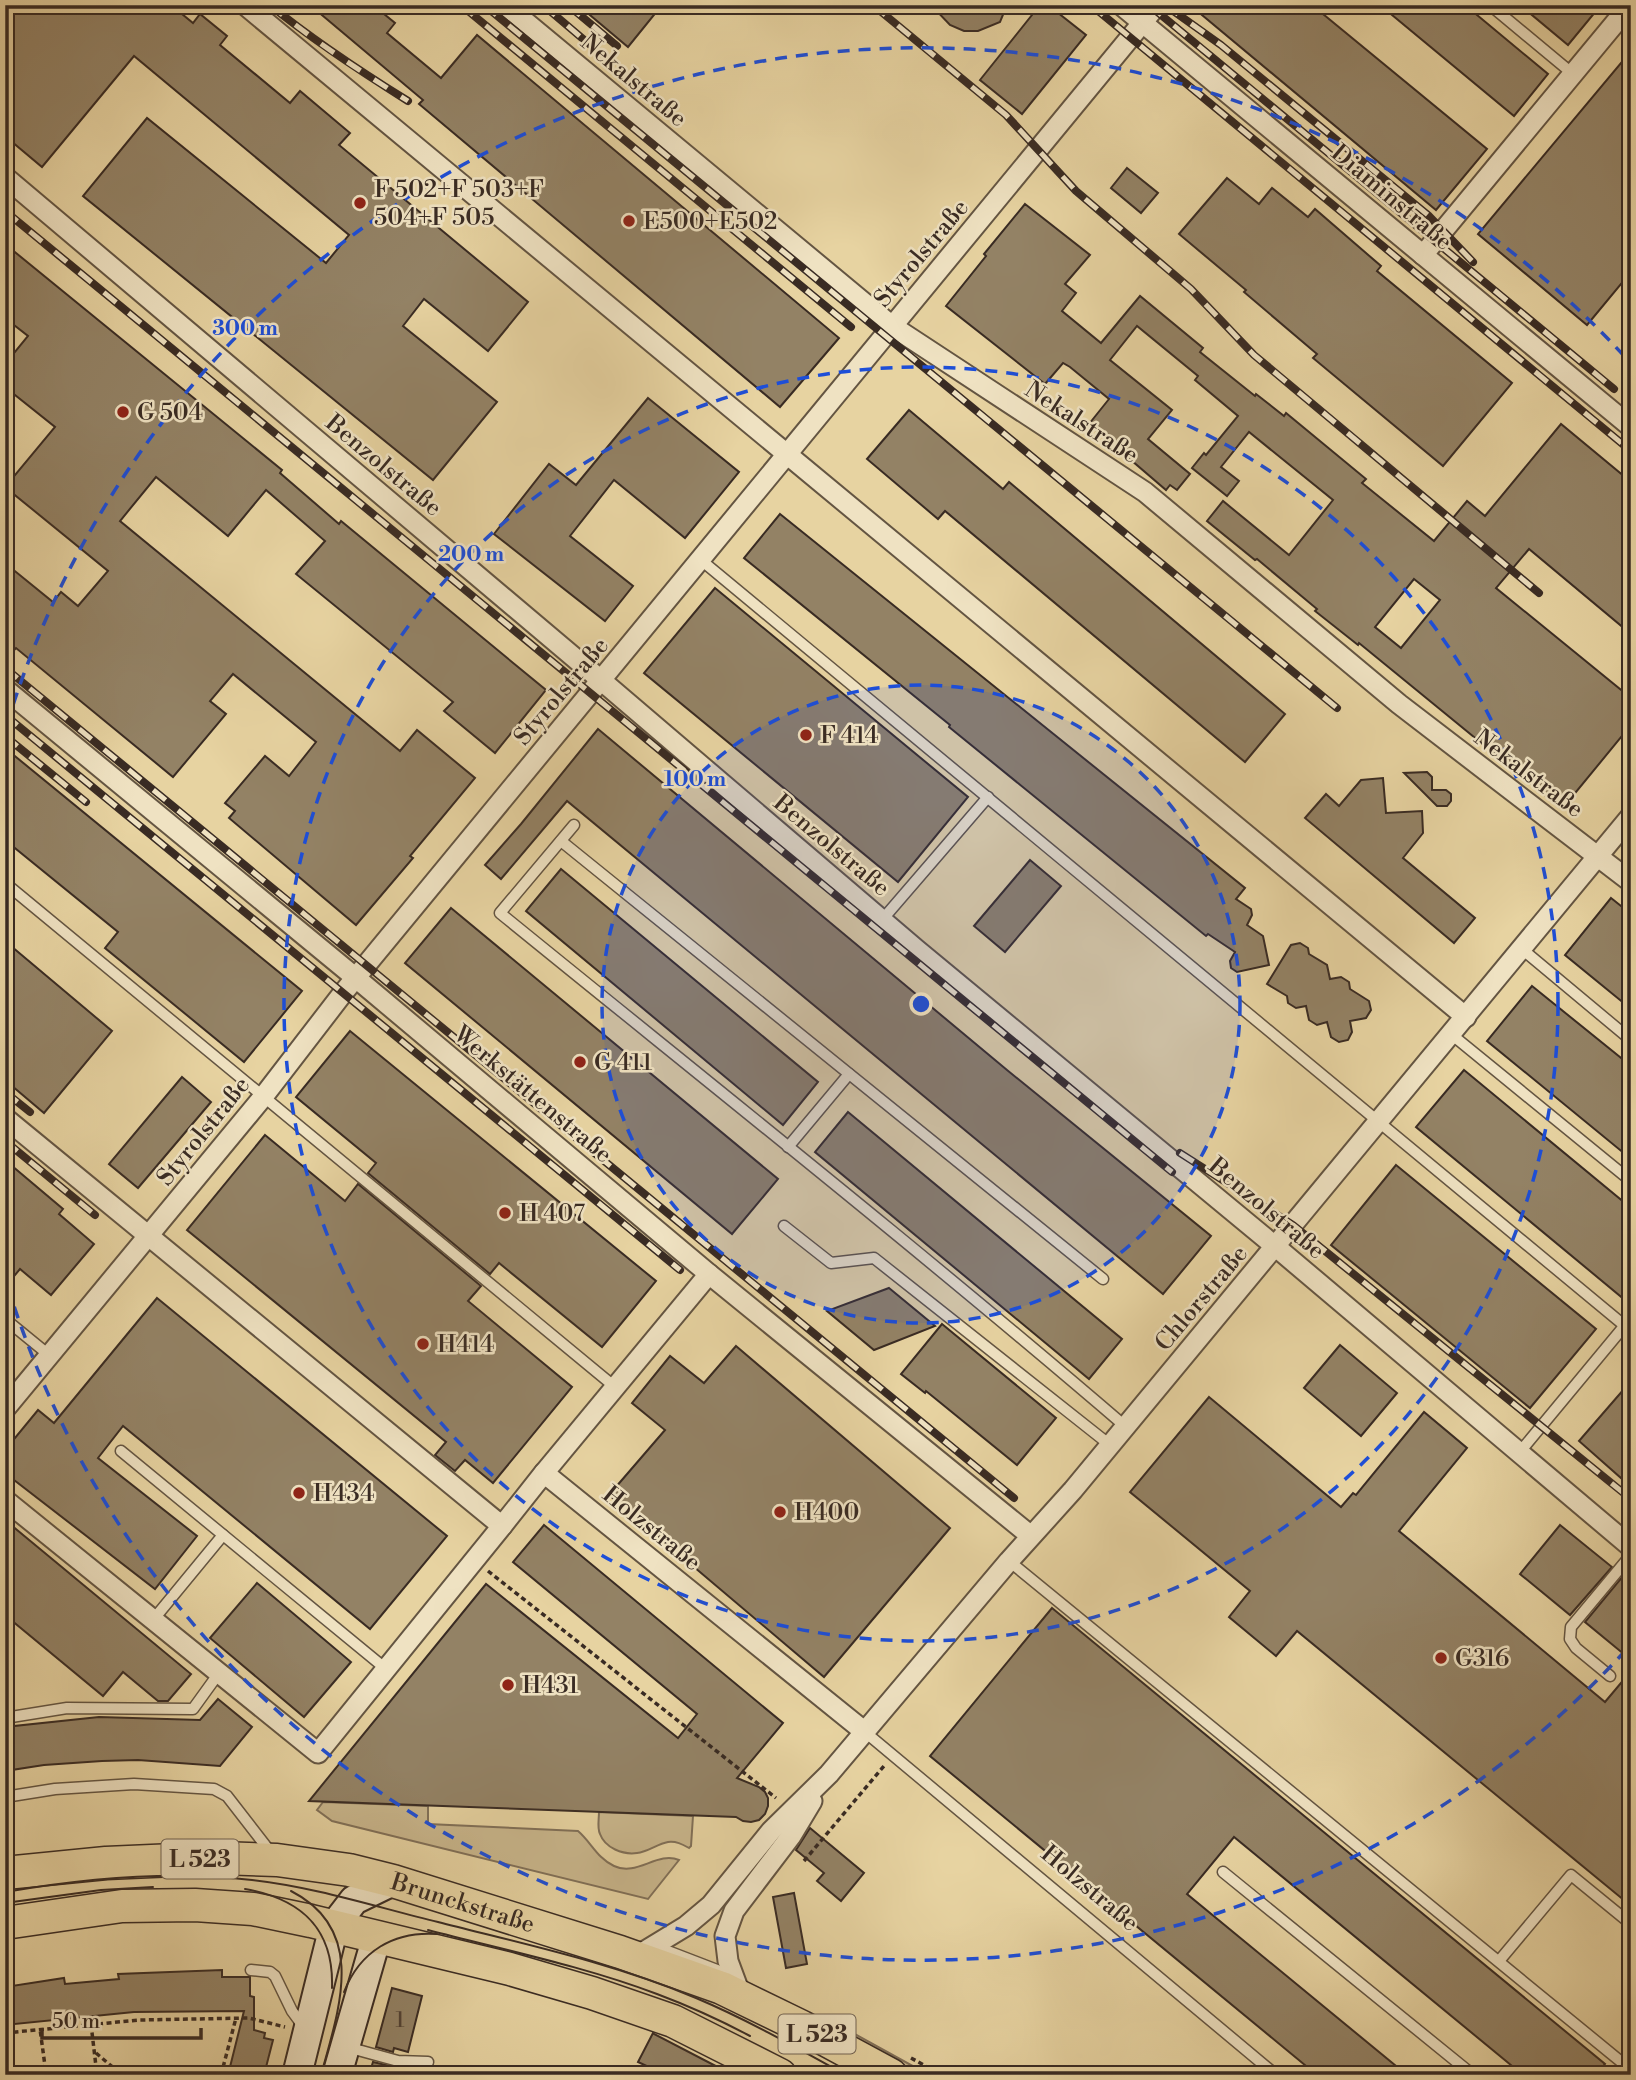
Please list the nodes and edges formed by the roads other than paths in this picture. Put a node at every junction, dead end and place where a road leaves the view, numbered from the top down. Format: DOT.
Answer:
graph roads {
  1 [pos="245,5"];
  2 [pos="505,5"];
  3 [pos="1121,5"];
  4 [pos="1157,5"];
  5 [pos="1490,5"];
  6 [pos="1630,5"];
  7 [pos="1142,23"];
  8 [pos="1573,74"];
  9 [pos="5,177"];
  10 [pos="1423,255"];
  11 [pos="892,326"];
  12 [pos="1631,428"];
  13 [pos="787,454"];
  14 [pos="701,560"];
  15 [pos="602,681"];
  16 [pos="5,689"];
  17 [pos="988,797"];
  18 [pos="1631,816"];
  19 [pos="574,825"];
  20 [pos="561,841"];
  21 [pos="1598,856"];
  22 [pos="5,883"];
  23 [pos="1631,883"];
  24 [pos="882,920"];
  25 [pos="1522,949"];
  26 [pos="356,978"];
  27 [pos="1466,1017"];
  28 [pos="1451,1034"];
  29 [pos="1631,1040"];
  30 [pos="849,1074"];
  31 [pos="263,1097"];
  32 [pos="5,1118"];
  33 [pos="1380,1122"];
  34 [pos="788,1147"];
  35 [pos="1631,1181"];
  36 [pos="784,1226"];
  37 [pos="149,1236"];
  38 [pos="1276,1247"];
  39 [pos="709,1273"];
  40 [pos="1103,1279"];
  41 [pos="5,1319"];
  42 [pos="1629,1325"];
  43 [pos="49,1355"];
  44 [pos="615,1387"];
  45 [pos="5,1409"];
  46 [pos="1125,1427"];
  47 [pos="1110,1446"];
  48 [pos="121,1451"];
  49 [pos="1519,1453"];
  50 [pos="544,1473"];
  51 [pos="5,1500"];
  52 [pos="502,1526"];
  53 [pos="223,1535"];
  54 [pos="1031,1536"];
  55 [pos="1631,1547"];
  56 [pos="1631,1555"];
  57 [pos="1009,1561"];
  58 [pos="153,1620"];
  59 [pos="386,1669"];
  60 [pos="219,1673"];
  61 [pos="1610,1676"];
  62 [pos="5,1718"];
  63 [pos="865,1732"];
  64 [pos="5,1797"];
  65 [pos="784,1831"];
  66 [pos="277,1860"];
  67 [pos="1223,1872"];
  68 [pos="5,1873"];
  69 [pos="393,1881"];
  70 [pos="5,1923"];
  71 [pos="1631,1924"];
  72 [pos="334,1926"];
  73 [pos="377,1936"];
  74 [pos="635,1957"];
  75 [pos="1499,1961"];
  76 [pos="251,1970"];
  77 [pos="732,1992"];
  78 [pos="307,2034"];
  79 [pos="345,2046"];
  80 [pos="428,2062"];
  81 [pos="1628,2064"];
  82 [pos="297,2075"];
  83 [pos="337,2075"];
  84 [pos="780,2075"];
  85 [pos="891,2075"];
  86 [pos="1276,2075"];
  87 [pos="1473,2075"];
  88 [pos="1617,2075"];
  1 -- 13 [label="street"];
  2 -- 11 [label="street, Nekalstraße"];
  3 -- 7 [label="street, Diaminstraße"];
  4 -- 7 [label="street, Styrolstraße"];
  5 -- 8 [label="lane"];
  6 -- 8 [label="street"];
  7 -- 10 [label="street, Diaminstraße"];
  7 -- 11 [label="street, Styrolstraße"];
  8 -- 10 [label="street"];
  9 -- 15 [label="street, Benzolstraße"];
  10 -- 12 [label="street, Diaminstraße"];
  11 -- 13 [label="street, Styrolstraße"];
  11 -- 21 [label="street, Nekalstraße"];
  13 -- 14 [label="street, Styrolstraße"];
  13 -- 27 [label="street"];
  14 -- 15 [label="street, Styrolstraße"];
  14 -- 17 [label="lane"];
  15 -- 24 [label="street, Benzolstraße"];
  15 -- 26 [label="street, Styrolstraße"];
  16 -- 26 [label="street, Werkstättenstraße"];
  17 -- 24 [label="lane"];
  17 -- 33 [label="lane"];
  18 -- 21 [label="street, Chlorstraße"];
  19 -- 20 [label="lane"];
  20 -- 30 [label="lane"];
  20 -- 34 [label="lane"];
  21 -- 23 [label="street, Nekalstraße"];
  21 -- 25 [label="street, Chlorstraße"];
  22 -- 31 [label="lane"];
  24 -- 38 [label="street, Benzolstraße"];
  25 -- 27 [label="street, Chlorstraße"];
  25 -- 29 [label="lane"];
  26 -- 31 [label="street, Styrolstraße"];
  26 -- 39 [label="street, Werkstättenstraße"];
  27 -- 28 [label="street, Chlorstraße"];
  28 -- 33 [label="street, Chlorstraße"];
  28 -- 35 [label="lane"];
  30 -- 34 [label="lane"];
  30 -- 40 [label="lane"];
  31 -- 37 [label="street, Styrolstraße"];
  31 -- 44 [label="lane"];
  32 -- 37 [label="street"];
  33 -- 38 [label="street, Chlorstraße"];
  33 -- 42 [label="lane"];
  34 -- 46 [label="lane"];
  36 -- 47 [label="lane"];
  37 -- 43 [label="street, Styrolstraße"];
  37 -- 52 [label="street"];
  38 -- 46 [label="street, Chlorstraße"];
  38 -- 49 [label="street, Benzolstraße"];
  39 -- 44 [label="street"];
  39 -- 54 [label="street, Werkstättenstraße"];
  41 -- 43 [label="lane"];
  42 -- 49 [label="lane"];
  43 -- 45 [label="street, Styrolstraße"];
  44 -- 50 [label="street"];
  46 -- 47 [label="street, Chlorstraße"];
  47 -- 54 [label="street, Chlorstraße"];
  48 -- 53 [label="lane"];
  49 -- 55 [label="street, Benzolstraße"];
  50 -- 52 [label="street"];
  50 -- 63 [label="street, Holzstraße"];
  51 -- 58 [label="street"];
  52 -- 59 [label="street"];
  53 -- 58 [label="lane"];
  53 -- 59 [label="lane"];
  54 -- 57 [label="street, Chlorstraße"];
  56 -- 61 [label="lane"];
  57 -- 63 [label="street, Chlorstraße"];
  57 -- 75 [label="lane"];
  58 -- 60 [label="street"];
  59 -- 60 [label="street"];
  60 -- 62 [label="lane"];
  63 -- 65 [label="street, Chlorstraße"];
  63 -- 86 [label="lane, Holzstraße"];
  64 -- 66 [label="lane"];
  65 -- 74 [label="street"];
  65 -- 77 [label="street"];
  66 -- 68 [label="main road, Brunckstraße / L 523"];
  66 -- 69 [label="main road, Brunckstraße / L 523"];
  67 -- 87 [label="lane"];
  69 -- 72 [label="main road"];
  69 -- 74 [label="main road, Brunckstraße / L 523"];
  70 -- 72 [label="main road, Brunckstraße / L 523"];
  71 -- 75 [label="lane"];
  72 -- 73 [label="main road, Brunckstraße / L 523"];
  72 -- 78 [label="main road"];
  73 -- 79 [label="main road"];
  73 -- 84 [label="main road, Brunckstraße / L 523"];
  74 -- 77 [label="main road, Brunckstraße / L 523"];
  75 -- 81 [label="lane"];
  76 -- 78 [label="lane"];
  77 -- 85 [label="main road, Brunckstraße / L 523"];
  78 -- 82 [label="main road"];
  79 -- 80 [label="lane"];
  79 -- 83 [label="main road"];
  81 -- 88 [label="lane"];
}
